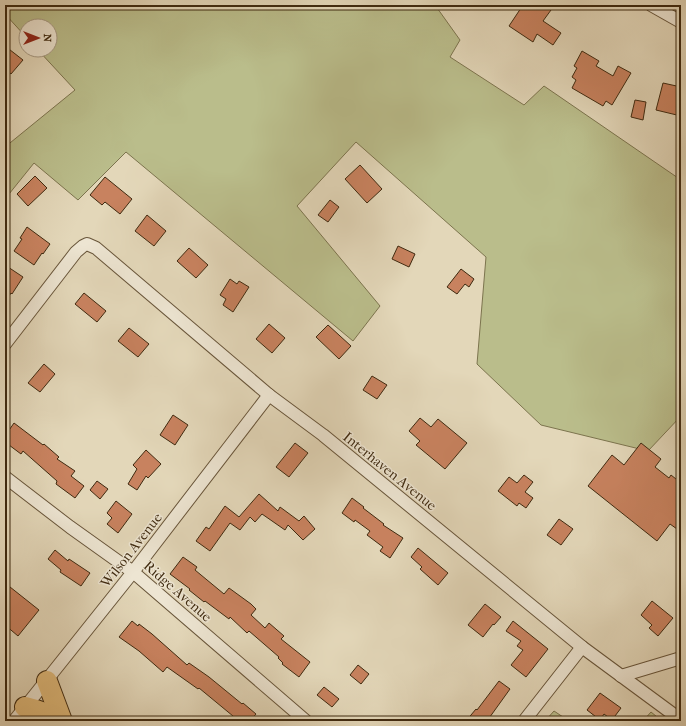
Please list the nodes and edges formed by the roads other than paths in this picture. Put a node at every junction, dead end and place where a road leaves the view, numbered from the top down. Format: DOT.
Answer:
graph roads {
  1 [pos="651,5"];
  2 [pos="681,22"];
  3 [pos="5,344"];
  4 [pos="269,395"];
  5 [pos="5,477"];
  6 [pos="133,572"];
  7 [pos="582,647"];
  8 [pos="681,658"];
  9 [pos="621,676"];
  10 [pos="47,681"];
  11 [pos="19,714"];
  12 [pos="681,720"];
  13 [pos="57,721"];
  14 [pos="62,721"];
  15 [pos="306,721"];
  16 [pos="524,721"];
  1 -- 2 [label="street"];
  3 -- 4 [label="street, Interhaven Avenue"];
  4 -- 6 [label="street, Wilson Avenue"];
  4 -- 7 [label="street, Interhaven Avenue"];
  5 -- 6 [label="street, Ridge Avenue"];
  6 -- 10 [label="street, Wilson Avenue"];
  6 -- 15 [label="street, Ridge Avenue"];
  7 -- 9 [label="street, Interhaven Avenue"];
  7 -- 16 [label="street"];
  8 -- 9 [label="street"];
  9 -- 12 [label="street, Interhaven Avenue"];
  10 -- 11 [label="street, Wilson Avenue"];
  10 -- 14 [label="highway"];
  11 -- 13 [label="highway"];
}
